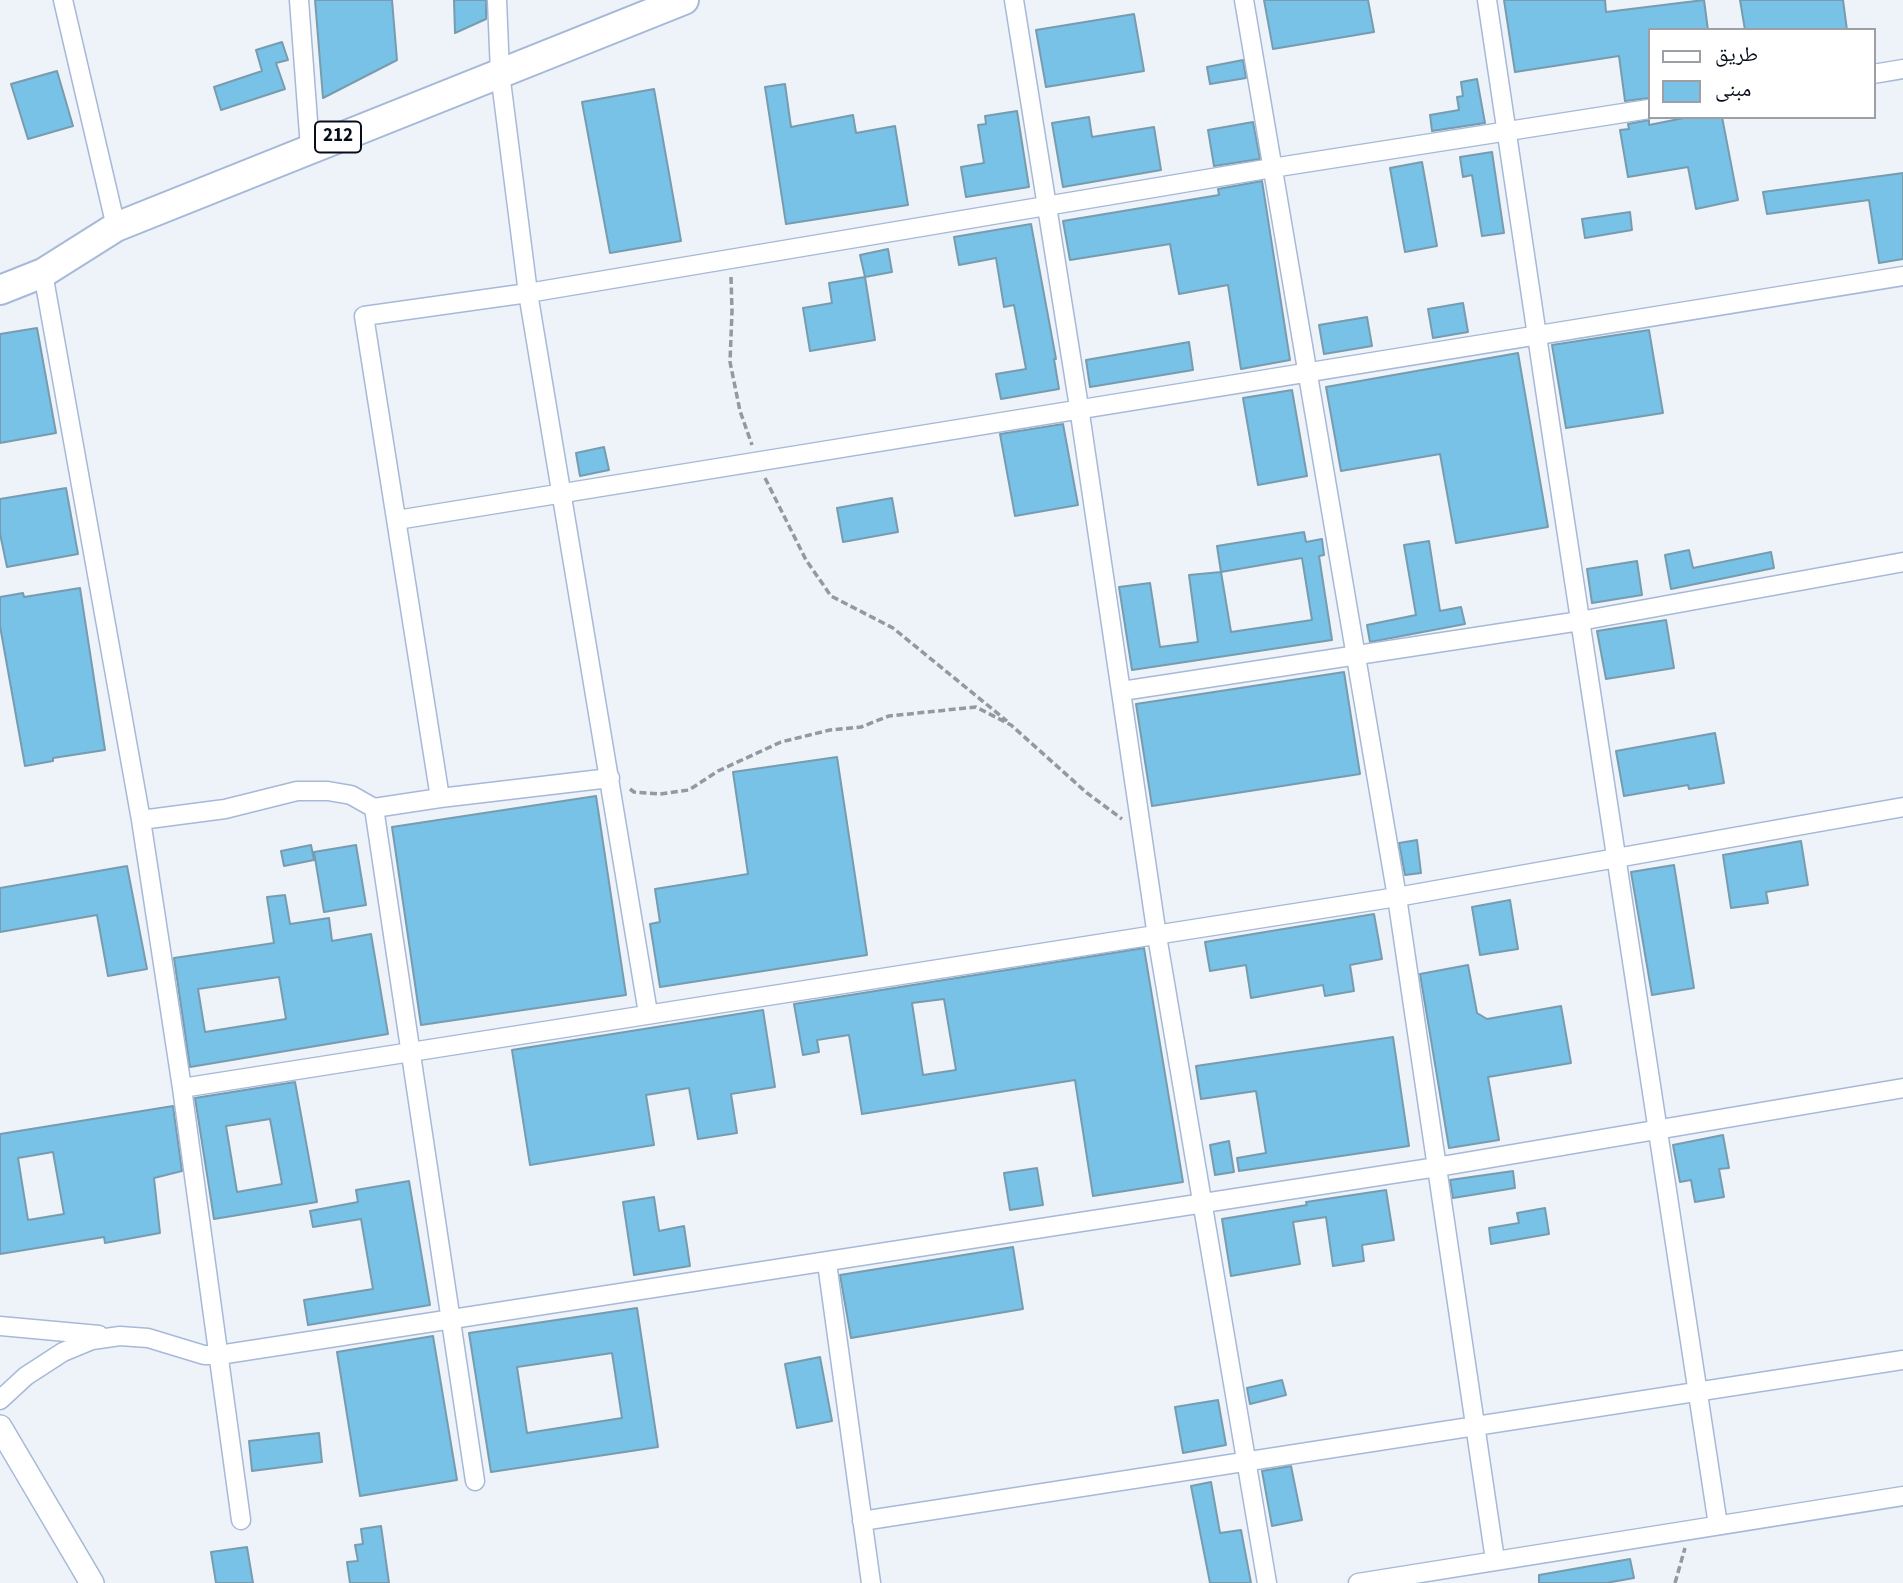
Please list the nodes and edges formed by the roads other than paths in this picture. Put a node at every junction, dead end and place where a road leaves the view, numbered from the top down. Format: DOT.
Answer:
graph roads {
  1 [pos="64,0"];
  2 [pos="299,0"];
  3 [pos="497,0"];
  4 [pos="684,0"];
  5 [pos="1013,0"];
  6 [pos="1244,0"];
  7 [pos="1488,0"];
  8 [pos="1903,69"];
  9 [pos="500,73"];
  10 [pos="1875,74"];
  11 [pos="1647,109"];
  12 [pos="1507,131"];
  13 [pos="310,148"];
  14 [pos="1272,168"];
  15 [pos="1047,206"];
  16 [pos="117,227"];
  17 [pos="43,273"];
  18 [pos="1903,276"];
  19 [pos="0,290"];
  20 [pos="528,293"];
  21 [pos="1537,335"];
  22 [pos="1307,372"];
  23 [pos="1079,407"];
  24 [pos="560,492"];
  25 [pos="397,520"];
  26 [pos="1903,562"];
  27 [pos="1580,621"];
  28 [pos="1356,656"];
  29 [pos="1122,691"];
  30 [pos="610,778"];
  31 [pos="440,798"];
  32 [pos="1903,807"];
  33 [pos="374,808"];
  34 [pos="141,820"];
  35 [pos="1616,860"];
  36 [pos="1397,897"];
  37 [pos="1157,936"];
  38 [pos="648,1013"];
  39 [pos="409,1052"];
  40 [pos="182,1088"];
  41 [pos="1903,1088"];
  42 [pos="1658,1130"];
  43 [pos="1437,1167"];
  44 [pos="1203,1203"];
  45 [pos="827,1263"];
  46 [pos="450,1320"];
  47 [pos="0,1326"];
  48 [pos="120,1336"];
  49 [pos="219,1355"];
  50 [pos="1903,1360"];
  51 [pos="1698,1390"];
  52 [pos="0,1400"];
  53 [pos="1475,1426"];
  54 [pos="0,1427"];
  55 [pos="1246,1461"];
  56 [pos="475,1481"];
  57 [pos="1903,1496"];
  58 [pos="241,1520"];
  59 [pos="862,1521"];
  60 [pos="1718,1525"];
  61 [pos="1495,1560"];
  62 [pos="92,1583"];
  63 [pos="871,1583"];
  64 [pos="1267,1583"];
  65 [pos="1358,1583"];
  1 -- 16 [label="street"];
  2 -- 13 [label="street"];
  3 -- 9 [label="street"];
  4 -- 9 [label="main road, 212"];
  5 -- 15 [label="street"];
  6 -- 14 [label="street"];
  7 -- 12 [label="street"];
  8 -- 10 [label="street"];
  9 -- 13 [label="main road, 212"];
  9 -- 20 [label="street"];
  11 -- 12 [label="street"];
  12 -- 14 [label="street"];
  12 -- 21 [label="street"];
  13 -- 16 [label="main road, 212"];
  14 -- 15 [label="street"];
  14 -- 22 [label="street"];
  15 -- 20 [label="street"];
  15 -- 23 [label="street"];
  16 -- 17 [label="main road, 212"];
  17 -- 19 [label="main road, 212"];
  17 -- 34 [label="street"];
  18 -- 21 [label="street"];
  20 -- 24 [label="street"];
  20 -- 25 [label="street"];
  21 -- 22 [label="street"];
  21 -- 27 [label="street"];
  22 -- 23 [label="street"];
  22 -- 28 [label="street"];
  23 -- 24 [label="street"];
  23 -- 29 [label="street"];
  24 -- 25 [label="street"];
  24 -- 30 [label="street"];
  25 -- 31 [label="street"];
  26 -- 27 [label="street"];
  27 -- 28 [label="street"];
  27 -- 35 [label="street"];
  28 -- 29 [label="street"];
  28 -- 36 [label="street"];
  29 -- 37 [label="street"];
  30 -- 31 [label="street"];
  30 -- 38 [label="street"];
  31 -- 33 [label="street"];
  32 -- 35 [label="street"];
  33 -- 34 [label="street"];
  33 -- 39 [label="street"];
  34 -- 40 [label="street"];
  35 -- 36 [label="street"];
  35 -- 42 [label="street"];
  36 -- 37 [label="street"];
  36 -- 43 [label="street"];
  37 -- 38 [label="street"];
  37 -- 44 [label="street"];
  38 -- 39 [label="street"];
  39 -- 40 [label="street"];
  39 -- 46 [label="street"];
  40 -- 49 [label="street"];
  41 -- 42 [label="street"];
  42 -- 43 [label="street"];
  42 -- 51 [label="street"];
  43 -- 44 [label="street"];
  43 -- 53 [label="street"];
  44 -- 45 [label="street"];
  44 -- 55 [label="street"];
  45 -- 46 [label="street"];
  45 -- 59 [label="street"];
  46 -- 49 [label="street"];
  46 -- 56 [label="street"];
  47 -- 48 [label="street"];
  48 -- 49 [label="street"];
  48 -- 52 [label="street"];
  49 -- 58 [label="street"];
  50 -- 51 [label="street"];
  51 -- 53 [label="street"];
  51 -- 60 [label="street"];
  53 -- 55 [label="street"];
  53 -- 61 [label="street"];
  54 -- 62 [label="street"];
  55 -- 59 [label="street"];
  55 -- 64 [label="street"];
  57 -- 60 [label="street"];
  59 -- 63 [label="street"];
  60 -- 61 [label="street"];
  61 -- 65 [label="street"];
}
